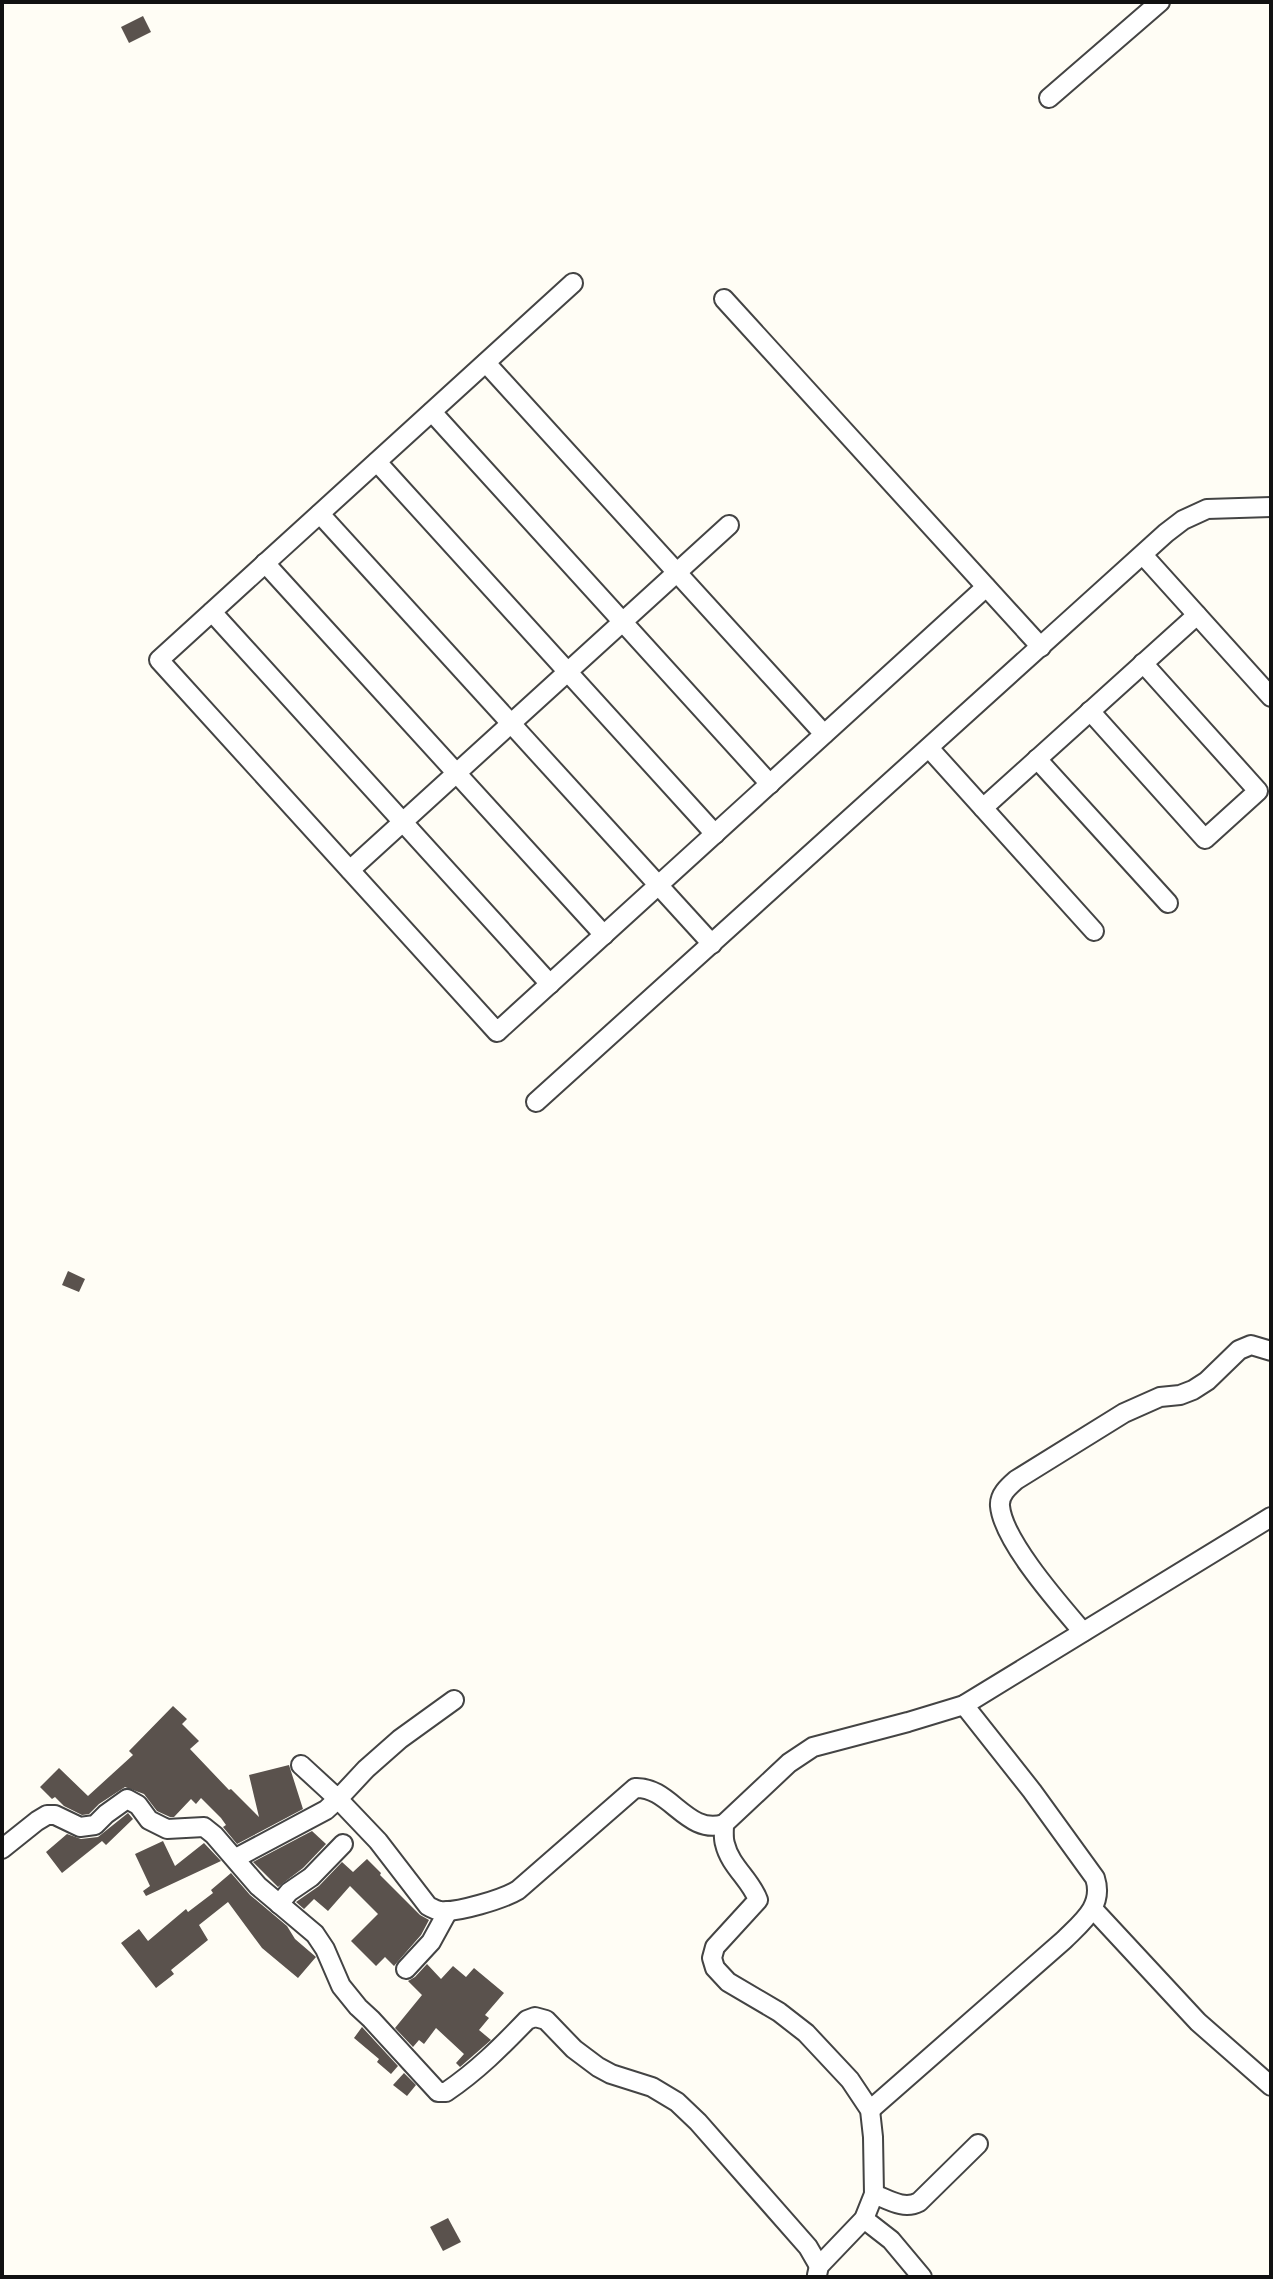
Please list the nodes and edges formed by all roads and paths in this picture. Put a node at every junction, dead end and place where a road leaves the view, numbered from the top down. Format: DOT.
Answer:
graph roads {
  1 [pos="1160,2"];
  2 [pos="1049,98"];
  3 [pos="573,283"];
  4 [pos="724,299"];
  5 [pos="486,363"];
  6 [pos="432,412"];
  7 [pos="377,462"];
  8 [pos="1271,507"];
  9 [pos="320,514"];
  10 [pos="729,525"];
  11 [pos="1143,555"];
  12 [pos="265,563"];
  13 [pos="677,573"];
  14 [pos="986,587"];
  15 [pos="212,612"];
  16 [pos="1197,615"];
  17 [pos="623,622"];
  18 [pos="1041,647"];
  19 [pos="1143,663"];
  20 [pos="568,672"];
  21 [pos="1271,697"];
  22 [pos="1090,711"];
  23 [pos="511,724"];
  24 [pos="824,734"];
  25 [pos="929,748"];
  26 [pos="1037,759"];
  27 [pos="457,773"];
  28 [pos="770,784"];
  29 [pos="983,808"];
  30 [pos="403,822"];
  31 [pos="715,834"];
  32 [pos="350,870"];
  33 [pos="658,885"];
  34 [pos="1168,903"];
  35 [pos="1094,931"];
  36 [pos="604,935"];
  37 [pos="712,944"];
  38 [pos="550,984"];
  39 [pos="536,1102"];
  40 [pos="1271,1351"];
  41 [pos="1271,1517"];
  42 [pos="1083,1632"];
  43 [pos="454,1700"];
  44 [pos="964,1705"];
  45 [pos="301,1765"];
  46 [pos="338,1799"];
  47 [pos="724,1824"];
  48 [pos="343,1844"];
  49 [pos="2,1849"];
  50 [pos="236,1858"];
  51 [pos="279,1904"];
  52 [pos="1094,1910"];
  53 [pos="448,1911"];
  54 [pos="406,1969"];
  55 [pos="1271,2086"];
  56 [pos="870,2110"];
  57 [pos="978,2144"];
  58 [pos="874,2194"];
  59 [pos="864,2219"];
  60 [pos="818,2271"];
  61 [pos="922,2277"];
  1 -- 2 [label="street"];
  3 -- 5 [label="street"];
  4 -- 14 [label="street"];
  5 -- 6 [label="street"];
  5 -- 13 [label="street"];
  6 -- 7 [label="street"];
  6 -- 17 [label="street"];
  7 -- 9 [label="street"];
  7 -- 20 [label="street"];
  8 -- 11 [label="street"];
  9 -- 12 [label="street"];
  9 -- 23 [label="street"];
  10 -- 13 [label="street"];
  11 -- 16 [label="street"];
  11 -- 18 [label="street"];
  12 -- 15 [label="street"];
  12 -- 27 [label="street"];
  13 -- 17 [label="street"];
  13 -- 24 [label="street"];
  14 -- 18 [label="street"];
  14 -- 24 [label="street"];
  15 -- 30 [label="street"];
  15 -- 32 [label="street"];
  16 -- 19 [label="street"];
  16 -- 21 [label="street"];
  17 -- 20 [label="street"];
  17 -- 28 [label="street"];
  18 -- 25 [label="street"];
  19 -- 22 [label="street"];
  19 -- 22 [label="street"];
  20 -- 23 [label="street"];
  20 -- 31 [label="street"];
  22 -- 26 [label="street"];
  23 -- 27 [label="street"];
  23 -- 33 [label="street"];
  24 -- 28 [label="street"];
  25 -- 29 [label="street"];
  25 -- 37 [label="street"];
  26 -- 29 [label="street"];
  26 -- 34 [label="street"];
  27 -- 30 [label="street"];
  27 -- 36 [label="street"];
  28 -- 31 [label="street"];
  29 -- 35 [label="street"];
  30 -- 32 [label="street"];
  30 -- 38 [label="street"];
  31 -- 33 [label="street"];
  32 -- 38 [label="street"];
  33 -- 36 [label="street"];
  33 -- 37 [label="street"];
  36 -- 38 [label="street"];
  37 -- 39 [label="street"];
  40 -- 42 [label="street"];
  41 -- 42 [label="street"];
  42 -- 44 [label="street"];
  43 -- 46 [label="street"];
  44 -- 47 [label="street"];
  44 -- 52 [label="street"];
  45 -- 46 [label="street"];
  46 -- 50 [label="street"];
  46 -- 53 [label="street"];
  47 -- 53 [label="street"];
  47 -- 56 [label="street"];
  48 -- 51 [label="street"];
  49 -- 50 [label="street"];
  50 -- 51 [label="street"];
  51 -- 60 [label="street"];
  52 -- 55 [label="street"];
  52 -- 56 [label="street"];
  53 -- 54 [label="street"];
  56 -- 58 [label="street"];
  57 -- 58 [label="street"];
  58 -- 59 [label="street"];
  59 -- 60 [label="street"];
  59 -- 61 [label="street"];
}
